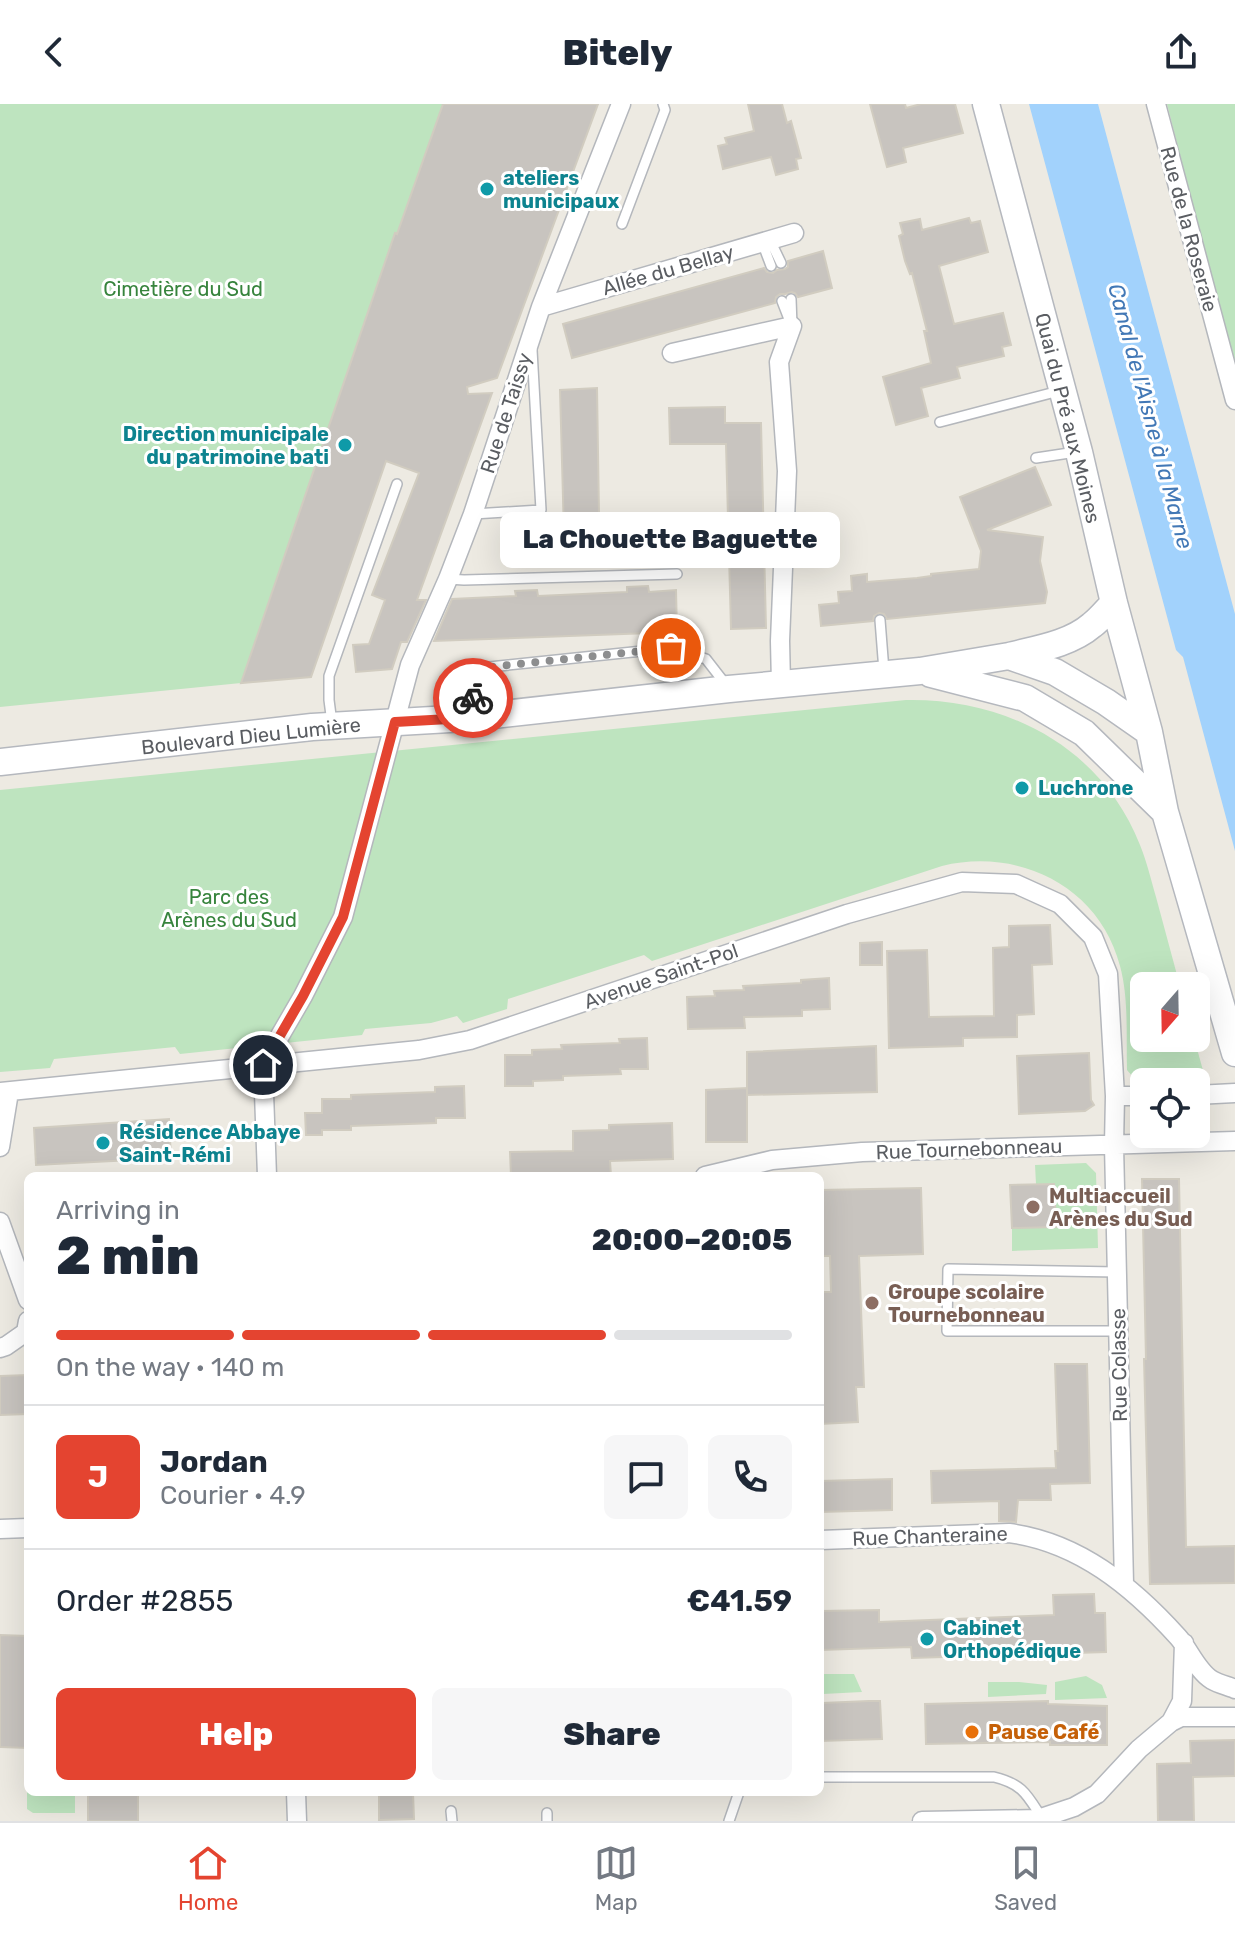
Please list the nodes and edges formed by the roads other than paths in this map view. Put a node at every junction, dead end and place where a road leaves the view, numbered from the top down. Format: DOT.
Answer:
graph roads {
  1 [pos="621,104"];
  2 [pos="663,104"];
  3 [pos="986,104"];
  4 [pos="1156,104"];
  5 [pos="622,224"];
  6 [pos="794,233"];
  7 [pos="766,241"];
  8 [pos="776,264"];
  9 [pos="786,300"];
  10 [pos="541,307"];
  11 [pos="792,326"];
  12 [pos="531,338"];
  13 [pos="672,353"];
  14 [pos="1062,390"];
  15 [pos="1235,400"];
  16 [pos="940,422"];
  17 [pos="1079,452"];
  18 [pos="1036,458"];
  19 [pos="397,484"];
  20 [pos="473,514"];
  21 [pos="677,574"];
  22 [pos="448,579"];
  23 [pos="1114,603"];
  24 [pos="880,620"];
  25 [pos="1009,656"];
  26 [pos="920,671"];
  27 [pos="884,674"];
  28 [pos="781,684"];
  29 [pos="729,689"];
  30 [pos="467,718"];
  31 [pos="395,722"];
  32 [pos="333,726"];
  33 [pos="1149,732"];
  34 [pos="0,762"];
  35 [pos="1165,812"];
  36 [pos="1235,1053"];
  37 [pos="263,1065"];
  38 [pos="5,1092"];
  39 [pos="1235,1093"];
  40 [pos="1210,1094"];
  41 [pos="1115,1096"];
  42 [pos="1130,1096"];
  43 [pos="1235,1141"];
  44 [pos="1114,1145"];
  45 [pos="0,1147"];
  46 [pos="267,1172"];
  47 [pos="722,1172"];
  48 [pos="0,1222"];
  49 [pos="1117,1272"];
  50 [pos="24,1289"];
  51 [pos="1118,1331"];
  52 [pos="24,1333"];
  53 [pos="0,1348"];
  54 [pos="24,1528"];
  55 [pos="0,1529"];
  56 [pos="824,1540"];
  57 [pos="1124,1584"];
  58 [pos="1184,1643"];
  59 [pos="1235,1689"];
  60 [pos="1235,1717"];
  61 [pos="1171,1722"];
  62 [pos="824,1777"];
  63 [pos="296,1796"];
  64 [pos="738,1796"];
  65 [pos="1042,1818"];
  66 [pos="297,1821"];
  67 [pos="729,1821"];
  68 [pos="922,1821"];
  1 -- 10 [label="street, Rue de Taissy"];
  2 -- 5 [label="lane"];
  3 -- 14 [label="main road, Quai du Pré aux Moines"];
  4 -- 15 [label="street, Rue de la Roseraie"];
  6 -- 7 [label="street, Allée du Bellay"];
  7 -- 8 [label="lane"];
  7 -- 10 [label="street, Allée du Bellay"];
  9 -- 11 [label="lane"];
  10 -- 12 [label="street, Rue de Taissy"];
  11 -- 13 [label="street"];
  11 -- 28 [label="street"];
  12 -- 20 [label="street, Rue de Taissy"];
  12 -- 20 [label="lane"];
  14 -- 16 [label="lane"];
  14 -- 17 [label="main road, Quai du Pré aux Moines"];
  17 -- 18 [label="lane"];
  17 -- 23 [label="main road, Quai du Pré aux Moines"];
  19 -- 32 [label="lane"];
  20 -- 22 [label="street, Rue de Taissy"];
  21 -- 22 [label="lane"];
  22 -- 31 [label="street, Rue de Taissy"];
  23 -- 25 [label="main road"];
  23 -- 33 [label="main road, Quai du Pré aux Moines"];
  24 -- 27 [label="lane"];
  25 -- 26 [label="main road"];
  25 -- 33 [label="main road"];
  26 -- 27 [label="main road, Boulevard Dieu Lumière"];
  26 -- 35 [label="main road"];
  27 -- 28 [label="main road, Boulevard Dieu Lumière"];
  28 -- 29 [label="main road, Boulevard Dieu Lumière"];
  29 -- 30 [label="main road, Boulevard Dieu Lumière"];
  29 -- 30 [label="lane"];
  30 -- 31 [label="main road, Boulevard Dieu Lumière"];
  31 -- 32 [label="main road, Boulevard Dieu Lumière"];
  31 -- 37 [label="street, Rue de Taissy"];
  32 -- 34 [label="main road, Boulevard Dieu Lumière"];
  33 -- 35 [label="main road"];
  35 -- 36 [label="main road"];
  37 -- 38 [label="street, Avenue Saint-Pol"];
  37 -- 41 [label="street, Avenue Saint-Pol"];
  37 -- 46 [label="street"];
  38 -- 45 [label="street"];
  39 -- 40 [label="street"];
  41 -- 42 [label="street"];
  41 -- 44 [label="street, Avenue Saint-Pol"];
  43 -- 44 [label="street, Rue Tournebonneau"];
  44 -- 47 [label="street, Rue Tournebonneau"];
  44 -- 49 [label="street, Rue Colasse"];
  48 -- 50 [label="street"];
  49 -- 51 [label="street, Rue Colasse"];
  49 -- 51 [label="lane"];
  51 -- 57 [label="street, Rue Colasse"];
  52 -- 53 [label="street"];
  54 -- 55 [label="street"];
  56 -- 57 [label="street, Rue Chanteraine"];
  57 -- 58 [label="street, Rue Chanteraine"];
  58 -- 59 [label="street, Rue Chanteraine"];
  58 -- 61 [label="street"];
  60 -- 61 [label="street"];
  61 -- 65 [label="street"];
  62 -- 65 [label="lane"];
  63 -- 66 [label="street"];
  64 -- 67 [label="lane"];
  65 -- 68 [label="street"];
}
